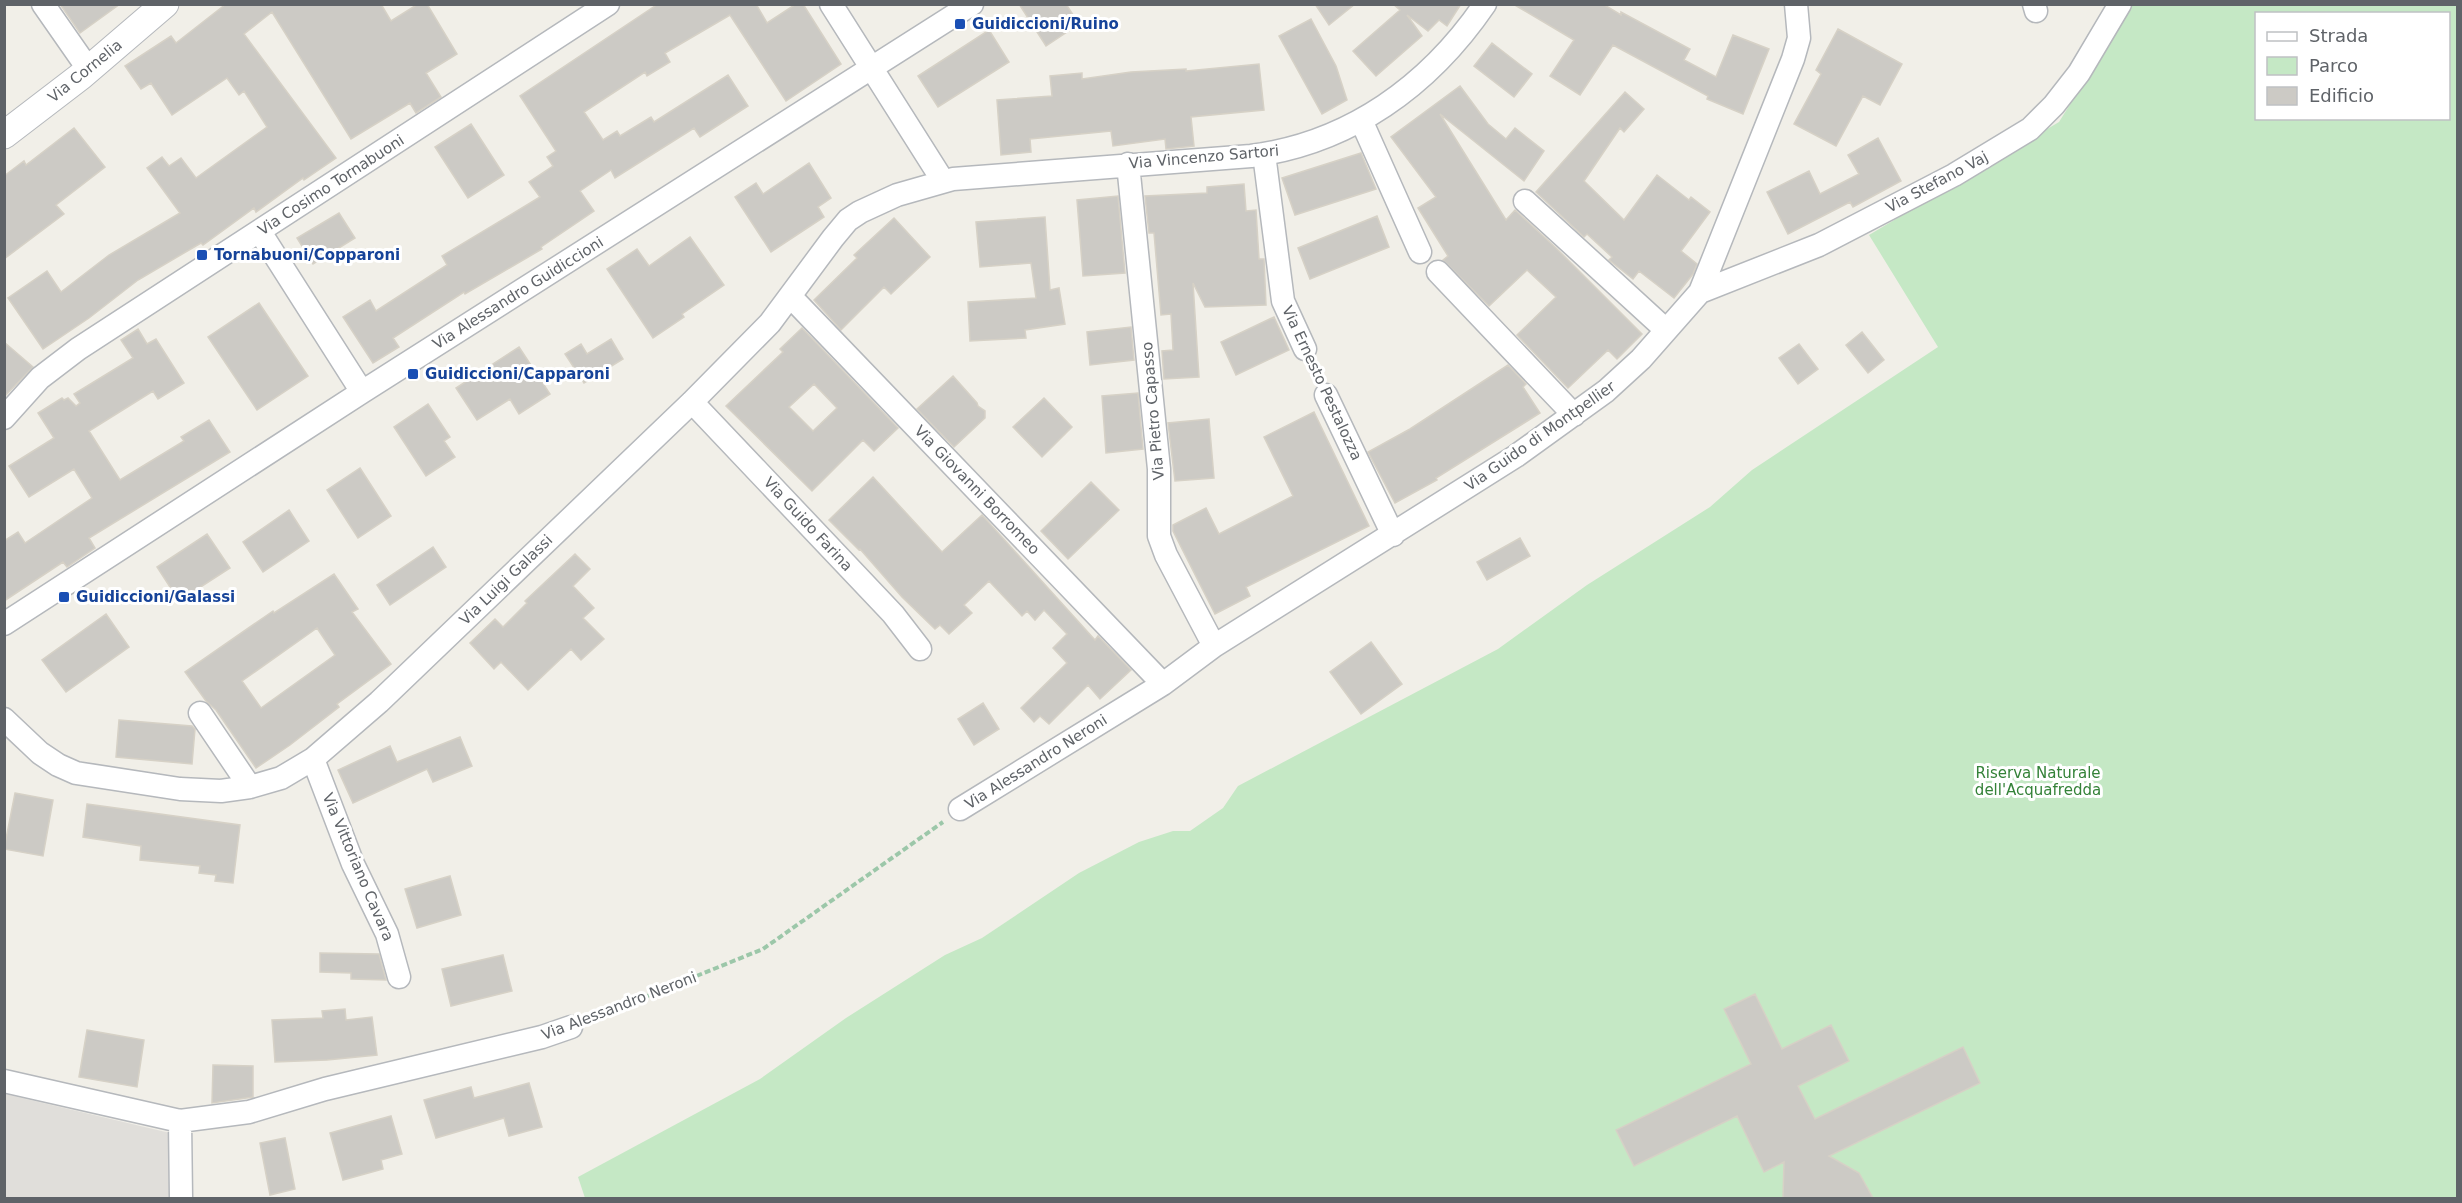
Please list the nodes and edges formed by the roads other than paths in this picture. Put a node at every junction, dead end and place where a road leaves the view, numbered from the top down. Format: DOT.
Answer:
graph roads {
  1 [pos="42,4"];
  2 [pos="165,4"];
  3 [pos="608,4"];
  4 [pos="831,4"];
  5 [pos="972,4"];
  6 [pos="1485,4"];
  7 [pos="1796,4"];
  8 [pos="2120,4"];
  9 [pos="872,68"];
  10 [pos="88,70"];
  11 [pos="1361,120"];
  12 [pos="4,135"];
  13 [pos="1264,154"];
  14 [pos="1128,164"];
  15 [pos="942,181"];
  16 [pos="1526,201"];
  17 [pos="260,232"];
  18 [pos="1420,252"];
  19 [pos="1438,272"];
  20 [pos="1700,292"];
  21 [pos="791,297"];
  22 [pos="1666,330"];
  23 [pos="1305,349"];
  24 [pos="362,392"];
  25 [pos="1326,395"];
  26 [pos="692,402"];
  27 [pos="1574,415"];
  28 [pos="4,417"];
  29 [pos="1393,535"];
  30 [pos="4,624"];
  31 [pos="1214,646"];
  32 [pos="920,649"];
  33 [pos="1163,684"];
  34 [pos="200,713"];
  35 [pos="4,718"];
  36 [pos="313,759"];
  37 [pos="250,787"];
  38 [pos="960,809"];
  39 [pos="399,977"];
  40 [pos="571,1027"];
  41 [pos="4,1081"];
  42 [pos="180,1121"];
  43 [pos="181,1198"];
  1 -- 10 [label="street"];
  2 -- 10 [label="street, Via Cornelia"];
  3 -- 17 [label="street, Via Cosimo Tornabuoni"];
  4 -- 9 [label="street"];
  5 -- 9 [label="street, Via Alessandro Guidiccioni"];
  6 -- 11 [label="street, Via Vincenzo Sartori"];
  7 -- 20 [label="street, Via Guido di Montpellier"];
  8 -- 20 [label="street, Via Stefano Vaj"];
  9 -- 15 [label="street"];
  9 -- 24 [label="street, Via Alessandro Guidiccioni"];
  10 -- 12 [label="street, Via Cornelia"];
  11 -- 13 [label="street, Via Vincenzo Sartori"];
  11 -- 18 [label="street"];
  13 -- 14 [label="street, Via Vincenzo Sartori"];
  13 -- 23 [label="street, Via Ernesto Pestalozza"];
  14 -- 15 [label="street, Via Vincenzo Sartori"];
  14 -- 31 [label="street, Via Pietro Capasso"];
  15 -- 21 [label="street, Via Luigi Galassi"];
  16 -- 22 [label="street"];
  17 -- 24 [label="street"];
  17 -- 28 [label="street, Via Cosimo Tornabuoni"];
  19 -- 27 [label="street"];
  20 -- 22 [label="street, Via Guido di Montpellier"];
  21 -- 26 [label="street, Via Luigi Galassi"];
  21 -- 33 [label="street, Via Giovanni Borromeo"];
  22 -- 27 [label="street, Via Guido di Montpellier"];
  24 -- 30 [label="street, Via Alessandro Guidiccioni"];
  25 -- 29 [label="street, Via Ernesto Pestalozza"];
  26 -- 32 [label="street, Via Guido Farina"];
  26 -- 36 [label="street, Via Luigi Galassi"];
  27 -- 29 [label="street, Via Guido di Montpellier"];
  29 -- 31 [label="street, Via Guido di Montpellier"];
  31 -- 33 [label="street, Via Guido di Montpellier"];
  33 -- 38 [label="street, Via Alessandro Neroni"];
  34 -- 37 [label="street"];
  35 -- 37 [label="street, Via Luigi Galassi"];
  36 -- 37 [label="street, Via Luigi Galassi"];
  36 -- 39 [label="street, Via Vittoriano Cavara"];
  40 -- 42 [label="street, Via Alessandro Neroni"];
  41 -- 42 [label="street, Via Alessandro Neroni"];
  42 -- 43 [label="street"];
}
